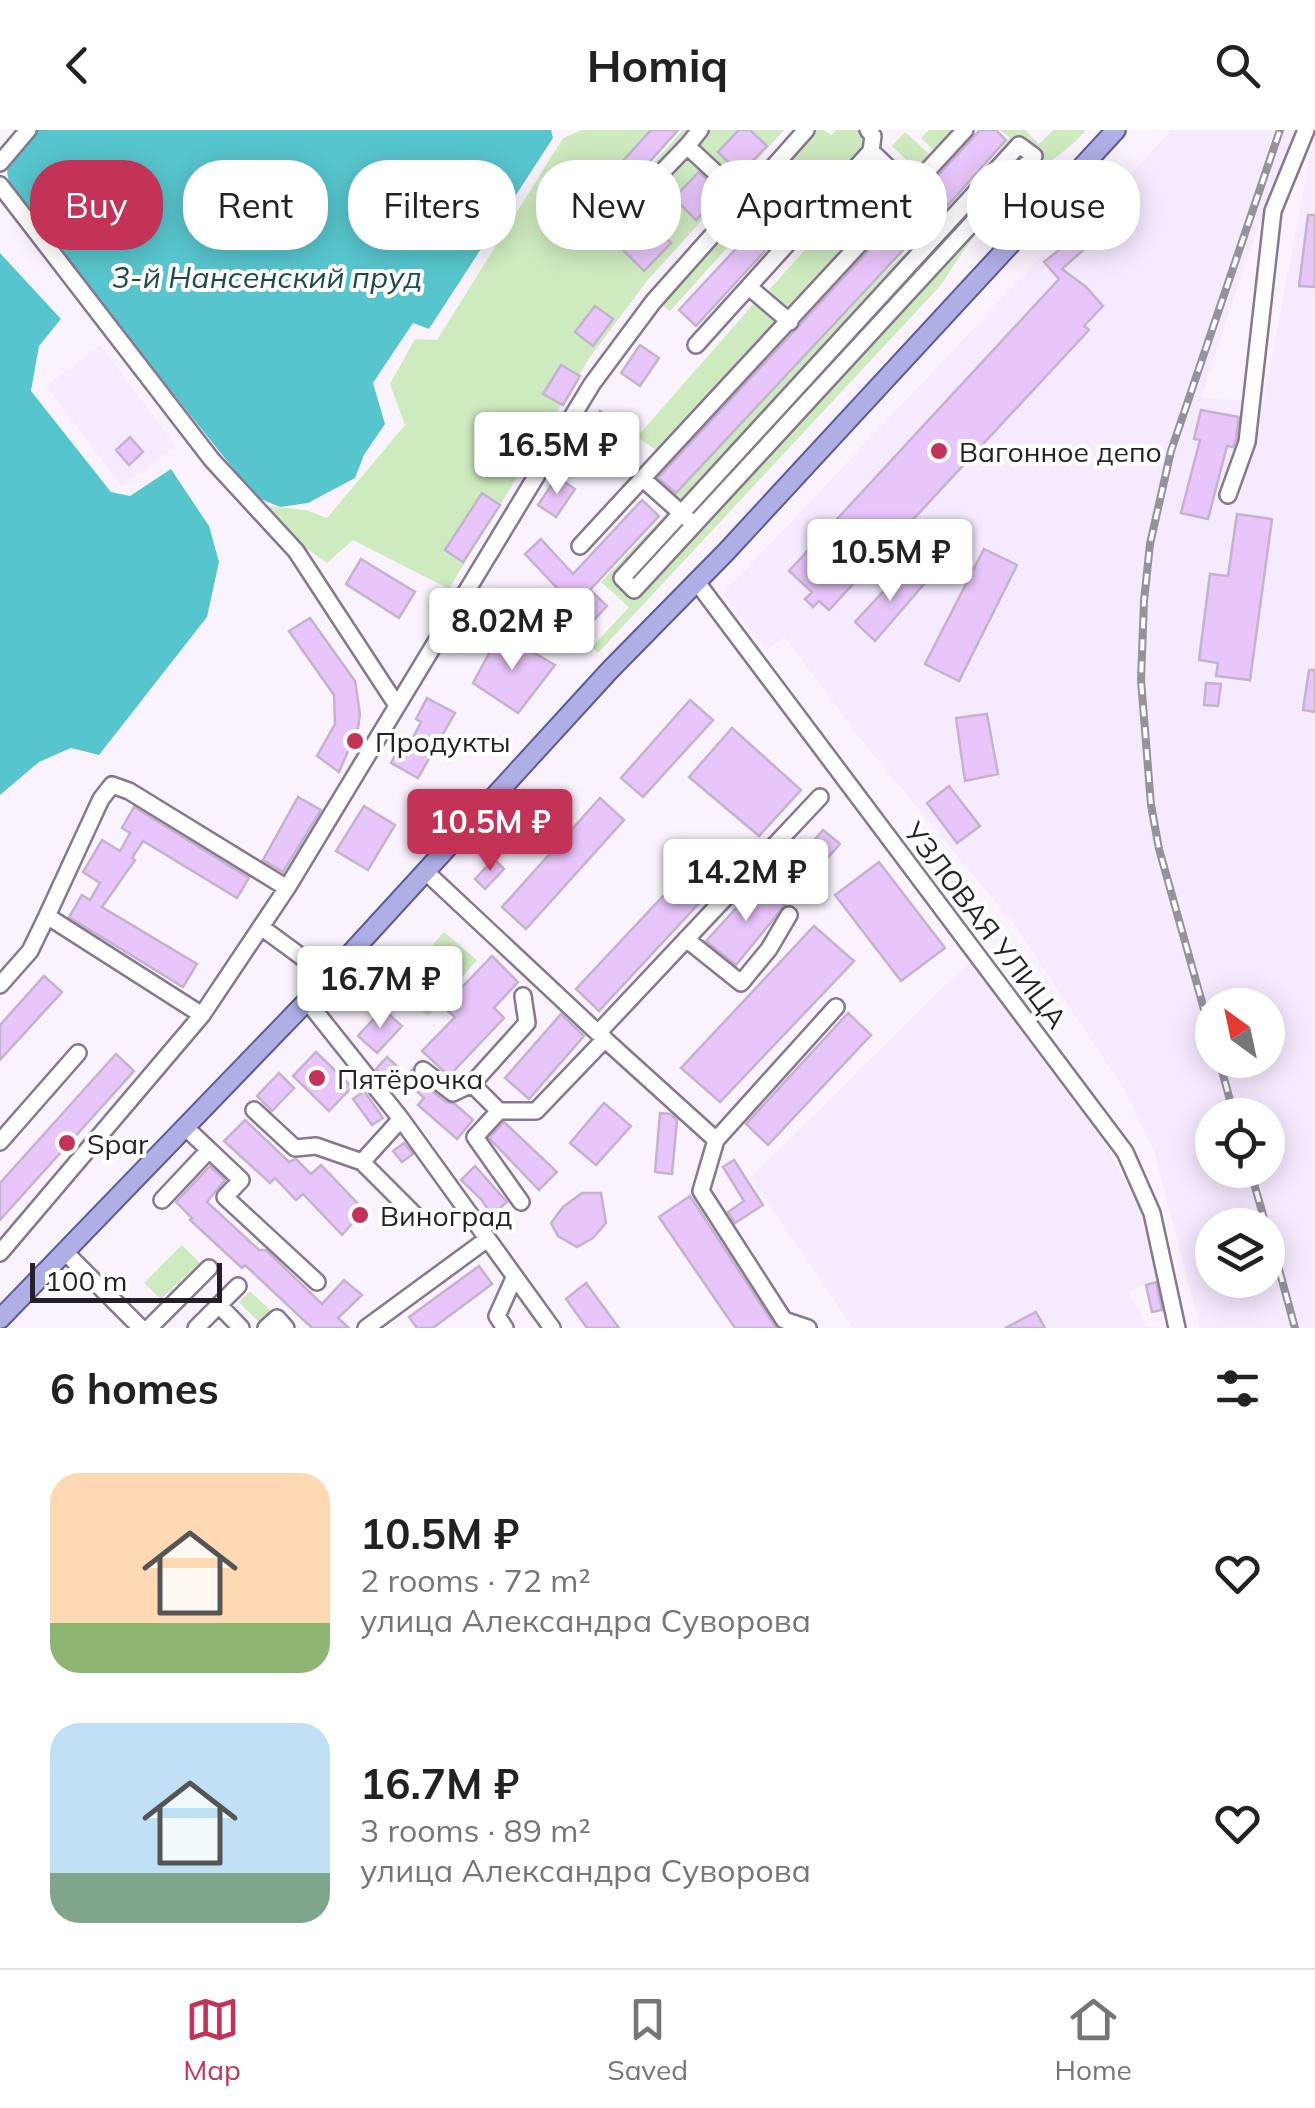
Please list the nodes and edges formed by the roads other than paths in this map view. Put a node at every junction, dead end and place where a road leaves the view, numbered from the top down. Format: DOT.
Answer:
graph roads {
  1 [pos="28,130"];
  2 [pos="700,130"];
  3 [pos="806,130"];
  4 [pos="868,130"];
  5 [pos="965,130"];
  6 [pos="1116,130"];
  7 [pos="1306,130"];
  8 [pos="687,146"];
  9 [pos="871,151"];
  10 [pos="674,160"];
  11 [pos="702,160"];
  12 [pos="779,160"];
  13 [pos="880,160"];
  14 [pos="938,160"];
  15 [pos="0,163"];
  16 [pos="0,185"];
  17 [pos="701,248"];
  18 [pos="856,250"];
  19 [pos="749,287"];
  20 [pos="790,322"];
  21 [pos="696,345"];
  22 [pos="643,479"];
  23 [pos="1228,495"];
  24 [pos="687,518"];
  25 [pos="580,546"];
  26 [pos="696,580"];
  27 [pos="462,596"];
  28 [pos="555,631"];
  29 [pos="396,704"];
  30 [pos="820,798"];
  31 [pos="426,872"];
  32 [pos="287,888"];
  33 [pos="789,915"];
  34 [pos="47,916"];
  35 [pos="262,927"];
  36 [pos="686,939"];
  37 [pos="329,977"];
  38 [pos="0,985"];
  39 [pos="523,996"];
  40 [pos="307,1001"];
  41 [pos="836,1007"];
  42 [pos="202,1015"];
  43 [pos="601,1036"];
  44 [pos="78,1053"];
  45 [pos="423,1070"];
  46 [pos="472,1084"];
  47 [pos="254,1110"];
  48 [pos="499,1112"];
  49 [pos="401,1119"];
  50 [pos="185,1127"];
  51 [pos="716,1140"];
  52 [pos="0,1142"];
  53 [pos="209,1150"];
  54 [pos="362,1162"];
  55 [pos="162,1200"];
  56 [pos="521,1202"];
  57 [pos="415,1215"];
  58 [pos="0,1222"];
  59 [pos="16,1234"];
  60 [pos="486,1240"];
  61 [pos="0,1252"];
  62 [pos="65,1252"];
  63 [pos="208,1268"];
  64 [pos="514,1278"];
  65 [pos="317,1282"];
  66 [pos="238,1286"];
  67 [pos="219,1305"];
  68 [pos="0,1319"];
  69 [pos="141,1328"];
  70 [pos="149,1328"];
  71 [pos="196,1328"];
  72 [pos="241,1328"];
  73 [pos="266,1328"];
  74 [pos="286,1328"];
  75 [pos="366,1328"];
  76 [pos="505,1328"];
  77 [pos="552,1328"];
  78 [pos="808,1328"];
  79 [pos="1178,1328"];
  1 -- 15 [label="street"];
  2 -- 8 [label="street"];
  3 -- 12 [label="street"];
  4 -- 9 [label="street"];
  5 -- 14 [label="street"];
  6 -- 26 [label="main road"];
  7 -- 23 [label="street"];
  8 -- 10 [label="street"];
  8 -- 11 [label="street"];
  9 -- 13 [label="street"];
  9 -- 19 [label="street"];
  16 -- 29 [label="street"];
  17 -- 27 [label="street"];
  18 -- 20 [label="street"];
  19 -- 20 [label="street"];
  19 -- 21 [label="street"];
  20 -- 22 [label="street"];
  22 -- 24 [label="street"];
  22 -- 25 [label="street"];
  24 -- 24 [label="street"];
  24 -- 24 [label="street"];
  26 -- 31 [label="main road"];
  26 -- 79 [label="street, УЗЛОВАЯ УЛИЦА"];
  27 -- 28 [label="street"];
  27 -- 29 [label="street"];
  29 -- 32 [label="street"];
  30 -- 36 [label="street"];
  31 -- 37 [label="main road"];
  31 -- 43 [label="street"];
  32 -- 34 [label="street"];
  32 -- 35 [label="street"];
  33 -- 36 [label="street"];
  34 -- 38 [label="street"];
  34 -- 42 [label="street"];
  35 -- 37 [label="street"];
  35 -- 42 [label="street"];
  36 -- 43 [label="street"];
  37 -- 40 [label="main road"];
  39 -- 46 [label="street"];
  40 -- 49 [label="street"];
  40 -- 50 [label="main road"];
  41 -- 51 [label="street"];
  42 -- 59 [label="street"];
  43 -- 48 [label="street"];
  43 -- 51 [label="street"];
  44 -- 52 [label="street"];
  45 -- 46 [label="street"];
  46 -- 48 [label="street"];
  47 -- 54 [label="street"];
  48 -- 56 [label="street"];
  49 -- 54 [label="street"];
  49 -- 60 [label="street"];
  50 -- 53 [label="street"];
  50 -- 62 [label="main road"];
  51 -- 78 [label="street"];
  53 -- 55 [label="street"];
  53 -- 65 [label="street"];
  54 -- 57 [label="street"];
  58 -- 59 [label="street"];
  59 -- 61 [label="street"];
  60 -- 64 [label="street"];
  60 -- 75 [label="street"];
  62 -- 68 [label="main road"];
  62 -- 69 [label="street"];
  63 -- 70 [label="street"];
  64 -- 76 [label="street"];
  64 -- 77 [label="street"];
  66 -- 67 [label="street"];
  67 -- 71 [label="street"];
  67 -- 72 [label="street"];
  73 -- 74 [label="street"];
}
